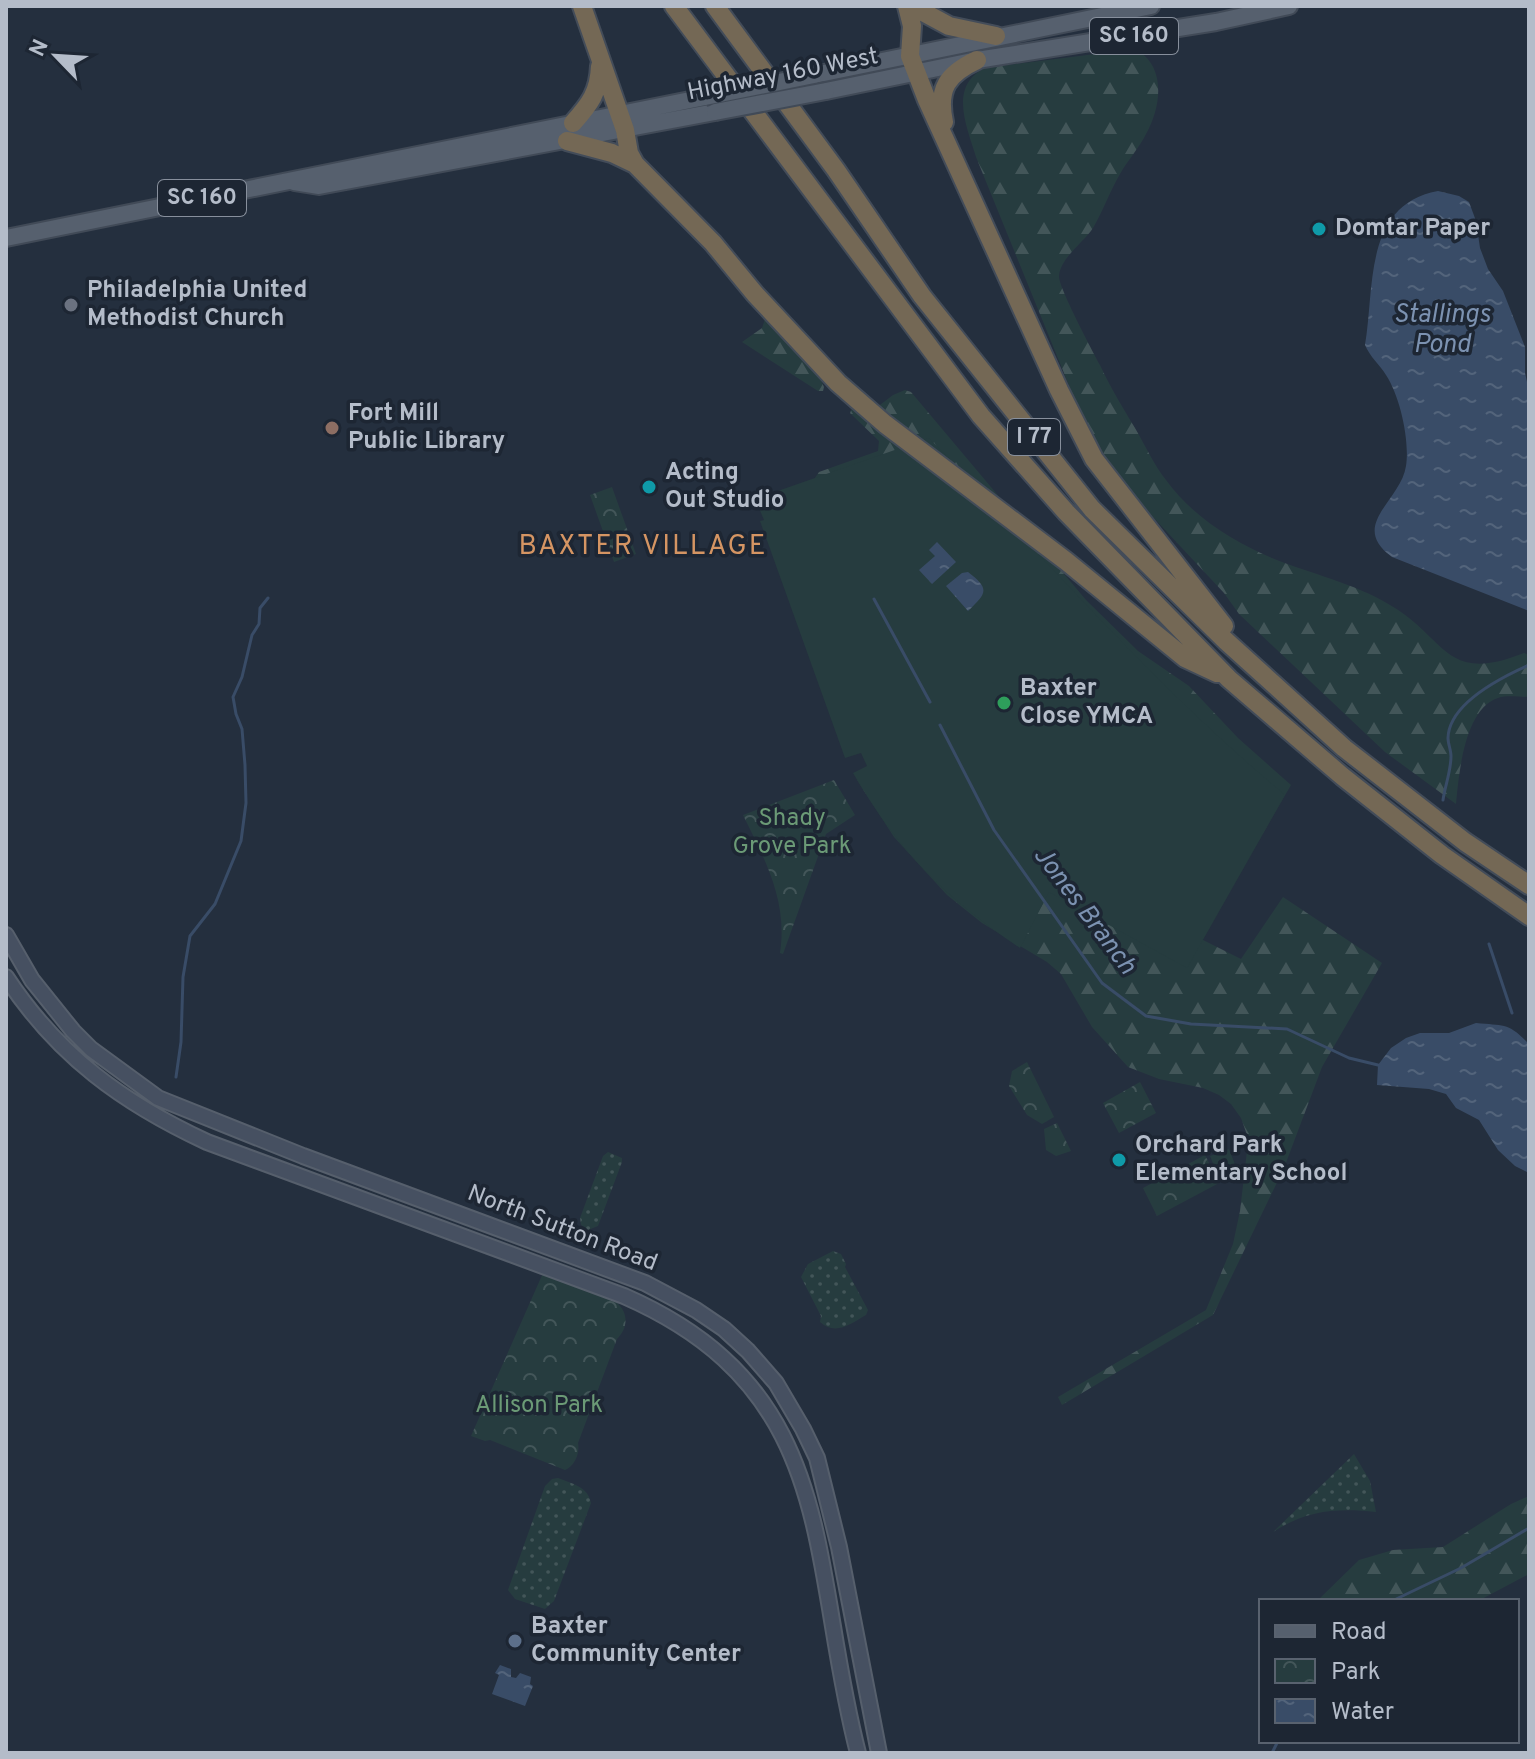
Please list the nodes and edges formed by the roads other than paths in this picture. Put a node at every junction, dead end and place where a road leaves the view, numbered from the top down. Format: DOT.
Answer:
graph roads {
  1 [pos="582,6"];
  2 [pos="674,6"];
  3 [pos="715,6"];
  4 [pos="910,6"];
  5 [pos="1151,6"];
  6 [pos="1289,6"];
  7 [pos="996,36"];
  8 [pos="977,60"];
  9 [pos="601,63"];
  10 [pos="913,65"];
  11 [pos="622,121"];
  12 [pos="573,123"];
  13 [pos="947,140"];
  14 [pos="567,141"];
  15 [pos="635,164"];
  16 [pos="285,181"];
  17 [pos="6,238"];
  18 [pos="1264,677"];
  19 [pos="1229,679"];
  20 [pos="1529,885"];
  21 [pos="1529,916"];
  22 [pos="6,935"];
  23 [pos="6,977"];
  24 [pos="858,1753"];
  25 [pos="879,1753"];
  1 -- 9 [label="highway"];
  2 -- 19 [label="highway, I 77"];
  3 -- 18 [label="highway, I 77"];
  4 -- 7 [label="highway"];
  4 -- 10 [label="highway"];
  5 -- 7 [label="main road, Highway 160 West / SC 160"];
  6 -- 8 [label="main road, Highway 160 West / SC 160"];
  7 -- 10 [label="main road, Highway 160 West / SC 160"];
  8 -- 10 [label="main road, Highway 160 West"];
  8 -- 13 [label="highway"];
  9 -- 11 [label="highway"];
  9 -- 12 [label="highway"];
  10 -- 11 [label="main road, Highway 160 West, bridge"];
  10 -- 11 [label="main road, Highway 160 West, bridge"];
  10 -- 13 [label="highway"];
  11 -- 12 [label="main road, Highway 160 West"];
  11 -- 14 [label="main road, Highway 160 West"];
  11 -- 15 [label="highway"];
  12 -- 16 [label="main road, Highway 160 West"];
  13 -- 18 [label="highway"];
  14 -- 15 [label="highway"];
  14 -- 16 [label="main road, Highway 160 West"];
  15 -- 19 [label="highway"];
  16 -- 17 [label="main road, Highway 160 West / SC 160"];
  18 -- 20 [label="highway, I 77"];
  19 -- 21 [label="highway, I 77"];
  22 -- 25 [label="main road, North Sutton Road"];
  23 -- 24 [label="main road, North Sutton Road"];
}
